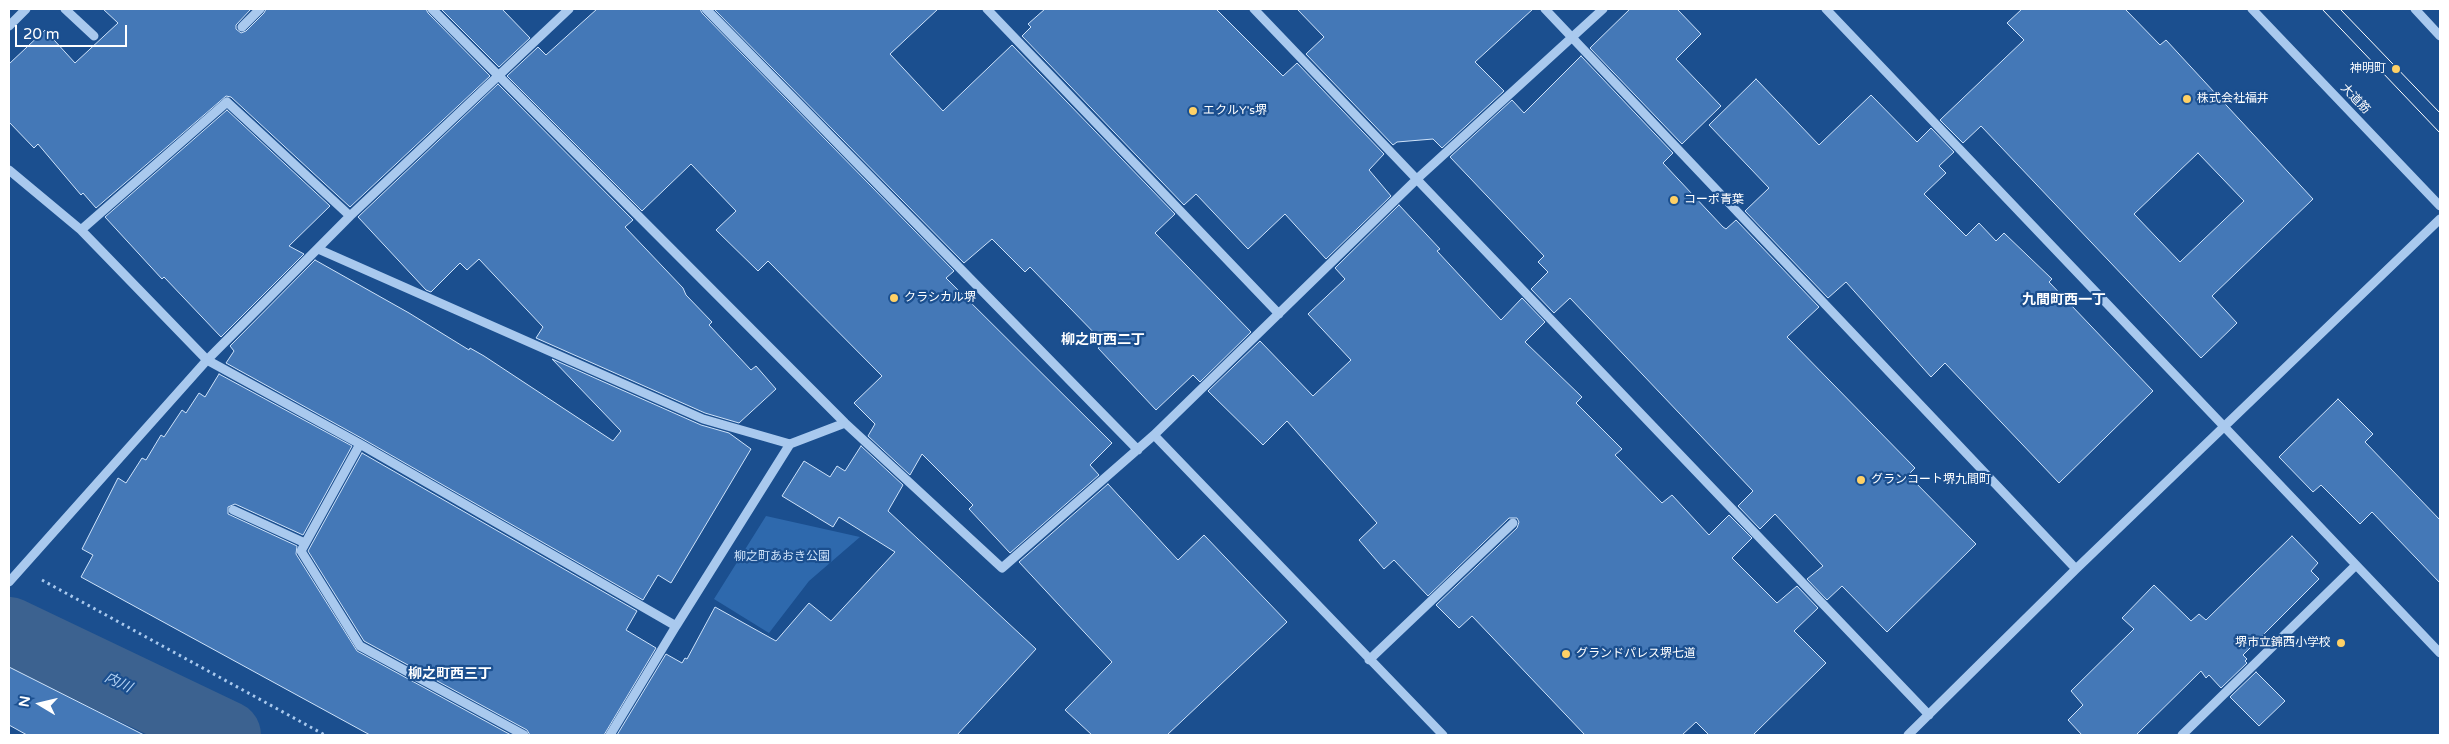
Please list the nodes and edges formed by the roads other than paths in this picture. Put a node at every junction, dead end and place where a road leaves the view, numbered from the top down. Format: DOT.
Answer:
graph roads {
  1 [pos="26,9"];
  2 [pos="65,9"];
  3 [pos="260,9"];
  4 [pos="432,9"];
  5 [pos="569,9"];
  6 [pos="706,9"];
  7 [pos="987,9"];
  8 [pos="1254,9"];
  9 [pos="1545,9"];
  10 [pos="1603,9"];
  11 [pos="1826,9"];
  12 [pos="2252,9"];
  13 [pos="2415,9"];
  14 [pos="9,26"];
  15 [pos="242,27"];
  16 [pos="94,36"];
  17 [pos="2440,36"];
  18 [pos="1572,37"];
  19 [pos="498,76"];
  20 [pos="9,170"];
  21 [pos="1418,178"];
  22 [pos="2440,206"];
  23 [pos="350,216"];
  24 [pos="2440,219"];
  25 [pos="81,230"];
  26 [pos="318,249"];
  27 [pos="1279,314"];
  28 [pos="207,360"];
  29 [pos="845,423"];
  30 [pos="2224,427"];
  31 [pos="1154,435"];
  32 [pos="360,444"];
  33 [pos="790,444"];
  34 [pos="1138,450"];
  35 [pos="234,510"];
  36 [pos="1513,523"];
  37 [pos="305,543"];
  38 [pos="2356,565"];
  39 [pos="2076,569"];
  40 [pos="14,575"];
  41 [pos="676,626"];
  42 [pos="2440,653"];
  43 [pos="1369,660"];
  44 [pos="1929,715"];
  45 [pos="524,735"];
  46 [pos="610,735"];
  47 [pos="1443,735"];
  48 [pos="1908,735"];
  49 [pos="2182,735"];
  1 -- 14 [label="street"];
  2 -- 16 [label="street"];
  3 -- 15 [label="street"];
  4 -- 19 [label="street"];
  5 -- 19 [label="street"];
  6 -- 34 [label="street"];
  7 -- 27 [label="street"];
  8 -- 21 [label="street"];
  9 -- 18 [label="street"];
  10 -- 18 [label="street"];
  11 -- 30 [label="street"];
  12 -- 22 [label="street, 大道筋"];
  13 -- 17 [label="street"];
  18 -- 21 [label="street"];
  18 -- 39 [label="street"];
  19 -- 23 [label="street"];
  19 -- 29 [label="street"];
  20 -- 25 [label="street"];
  21 -- 27 [label="street"];
  21 -- 44 [label="street"];
  23 -- 25 [label="street"];
  23 -- 26 [label="street"];
  24 -- 30 [label="street"];
  25 -- 28 [label="street"];
  26 -- 28 [label="street"];
  26 -- 33 [label="street"];
  27 -- 31 [label="street"];
  28 -- 32 [label="street"];
  28 -- 40 [label="street"];
  29 -- 33 [label="street"];
  29 -- 34 [label="street"];
  30 -- 38 [label="street"];
  30 -- 39 [label="street"];
  31 -- 34 [label="street"];
  31 -- 43 [label="street"];
  32 -- 37 [label="street"];
  32 -- 41 [label="street"];
  33 -- 41 [label="street"];
  35 -- 37 [label="street"];
  36 -- 43 [label="street"];
  37 -- 45 [label="street"];
  38 -- 42 [label="street"];
  38 -- 49 [label="street"];
  39 -- 44 [label="street"];
  41 -- 46 [label="street"];
  43 -- 47 [label="street"];
  44 -- 48 [label="street"];
}
